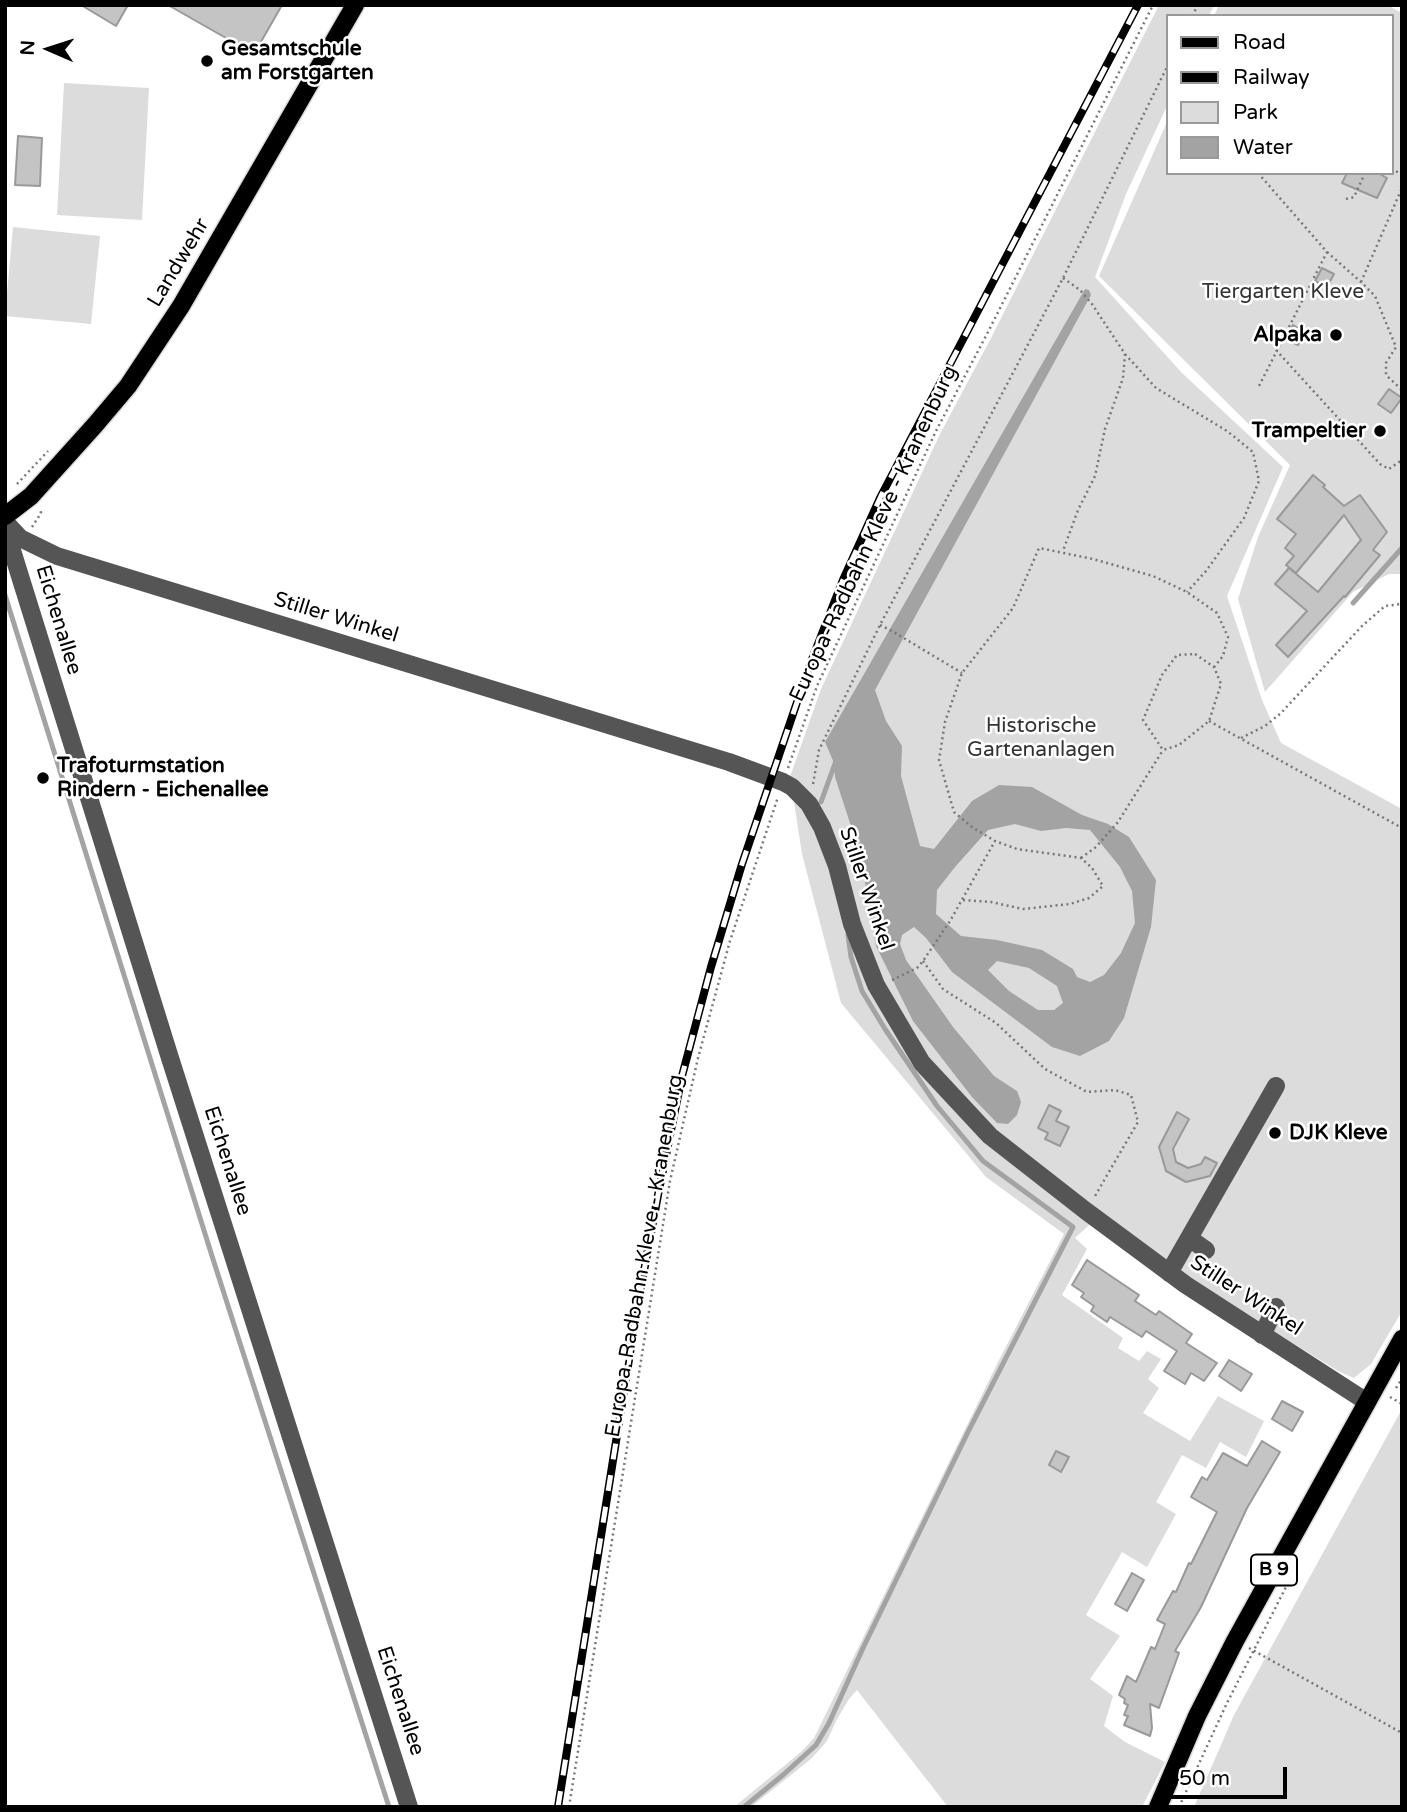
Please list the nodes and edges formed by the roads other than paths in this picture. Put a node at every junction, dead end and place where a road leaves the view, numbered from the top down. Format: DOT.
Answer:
graph roads {
  1 [pos="355,5"];
  2 [pos="5,516"];
  3 [pos="5,522"];
  4 [pos="5,528"];
  5 [pos="1276,1086"];
  6 [pos="1189,1238"];
  7 [pos="1206,1250"];
  8 [pos="1170,1273"];
  9 [pos="1276,1307"];
  10 [pos="1262,1335"];
  11 [pos="1402,1339"];
  12 [pos="1367,1402"];
  13 [pos="410,1807"];
  14 [pos="1158,1807"];
  1 -- 2 [label="main road, Landwehr"];
  3 -- 8 [label="street, Stiller Winkel"];
  4 -- 13 [label="street, Eichenallee"];
  5 -- 6 [label="street"];
  6 -- 7 [label="street"];
  6 -- 8 [label="street"];
  8 -- 10 [label="street, Stiller Winkel"];
  9 -- 10 [label="street"];
  10 -- 12 [label="street, Stiller Winkel"];
  11 -- 12 [label="main road, B 9"];
  12 -- 14 [label="main road, B 9"];
}
